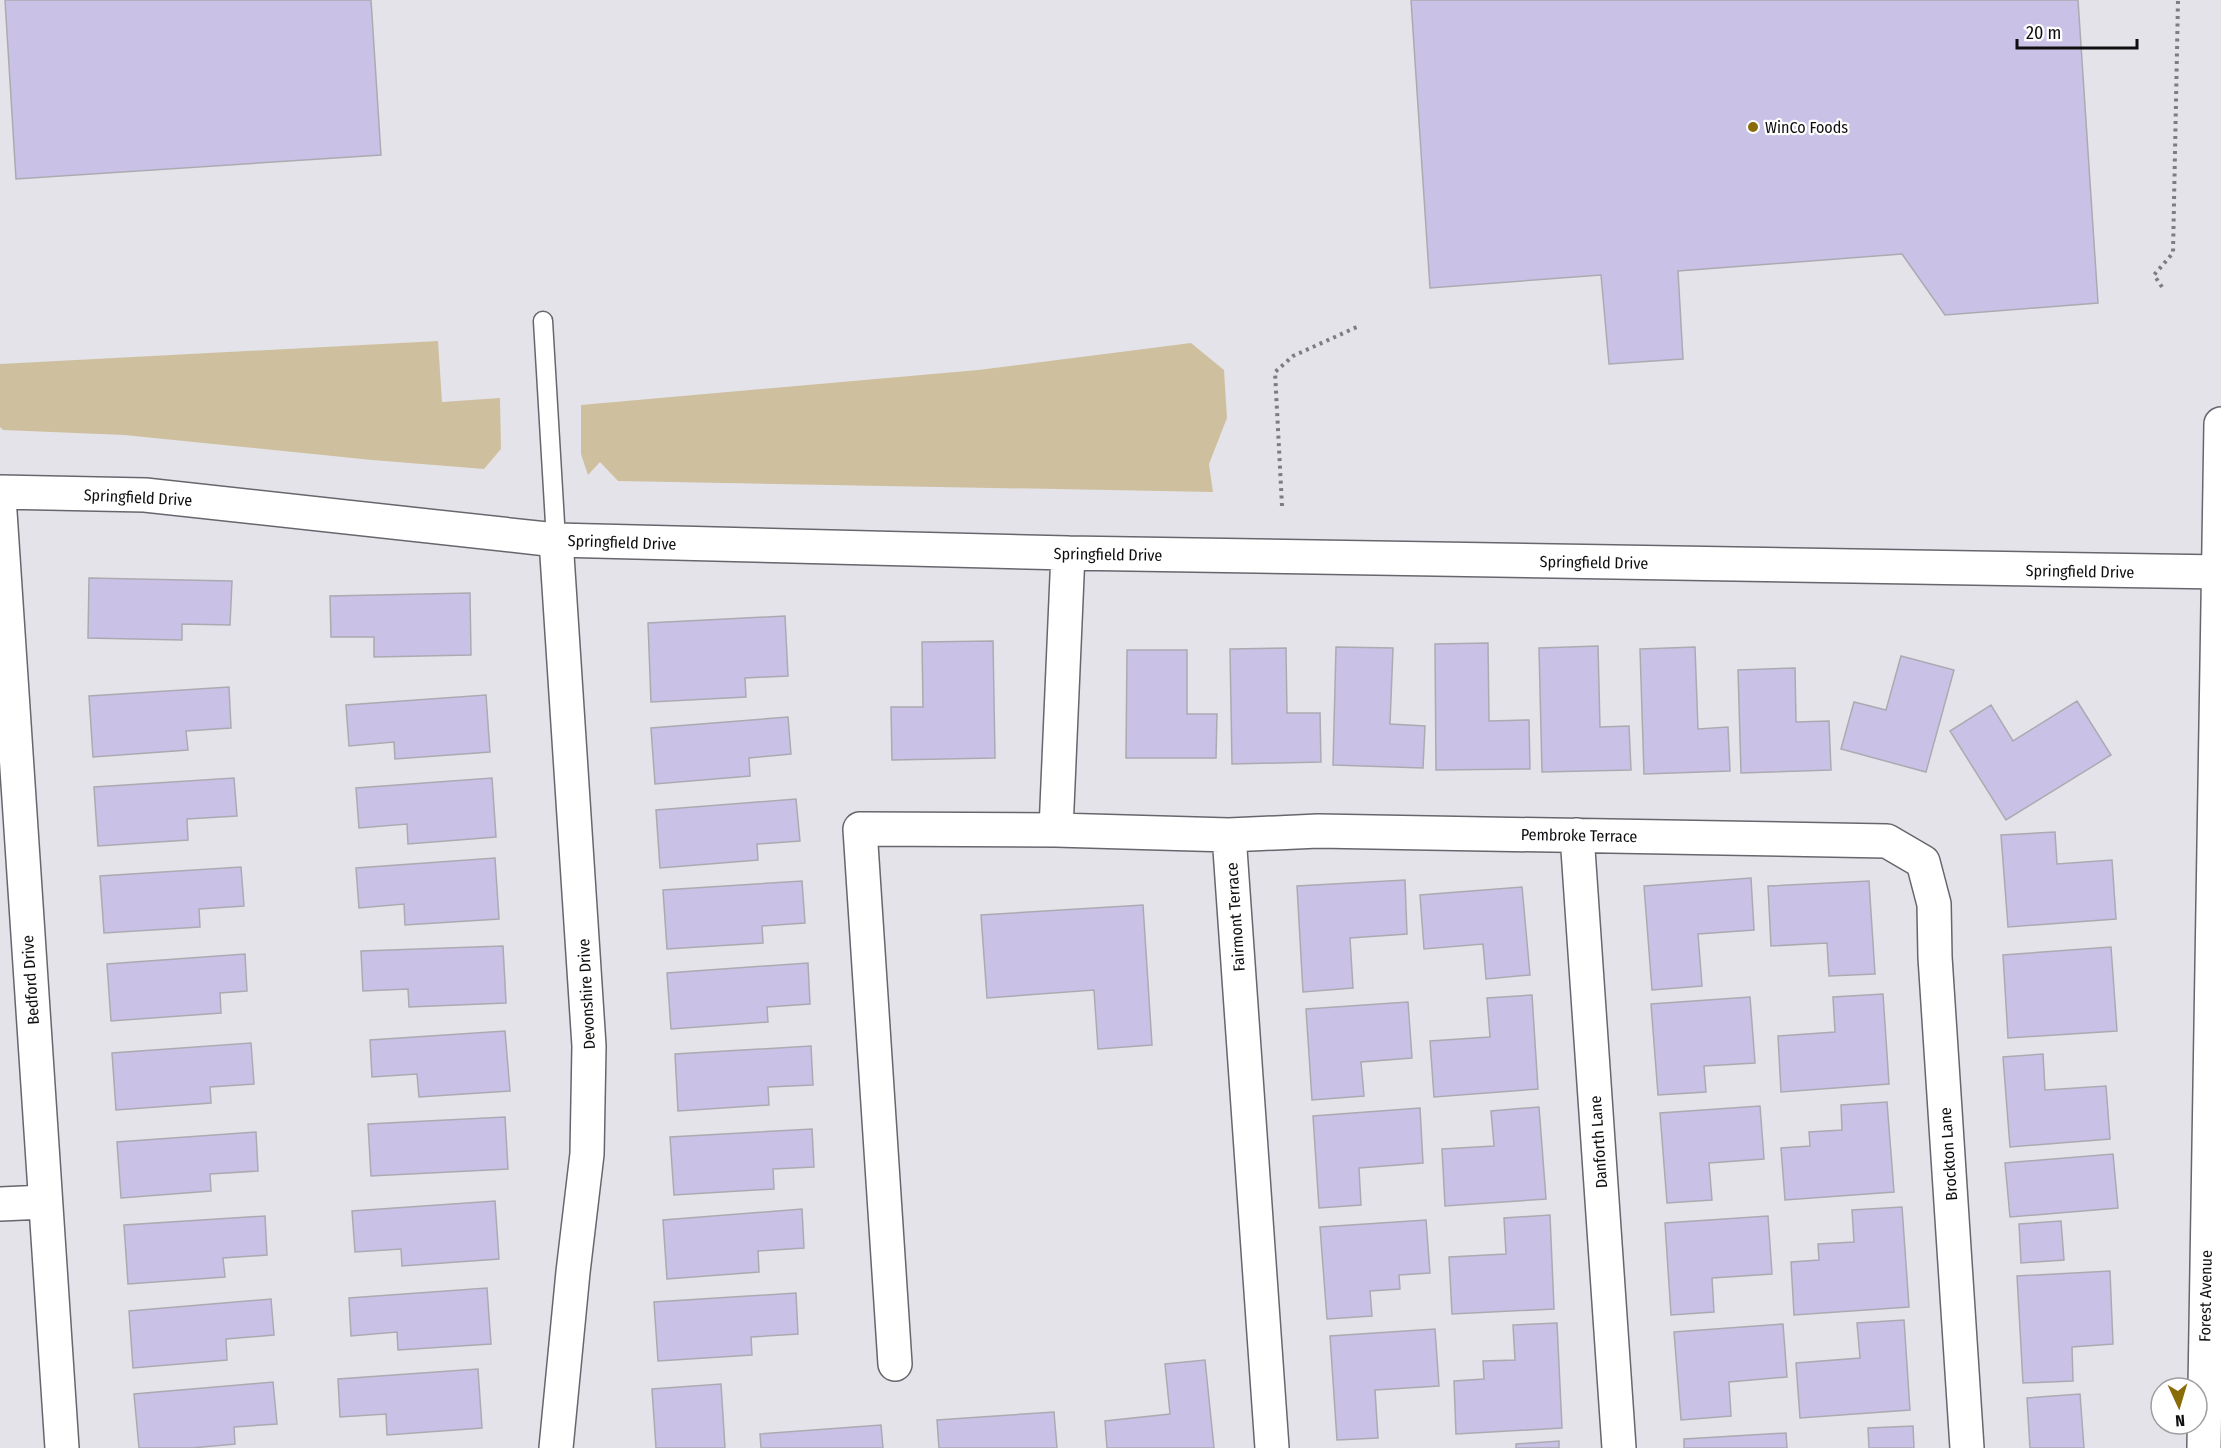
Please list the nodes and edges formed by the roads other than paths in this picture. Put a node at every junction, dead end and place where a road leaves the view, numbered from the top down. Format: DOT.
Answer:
graph roads {
  1 [pos="543,321"];
  2 [pos="2221,424"];
  3 [pos="0,492"];
  4 [pos="0,512"];
  5 [pos="556,540"];
  6 [pos="1068,553"];
  7 [pos="2220,573"];
  8 [pos="1056,830"];
  9 [pos="1229,835"];
  10 [pos="1577,835"];
  11 [pos="1923,862"];
  12 [pos="45,1202"];
  13 [pos="0,1204"];
  14 [pos="895,1364"];
  15 [pos="62,1448"];
  16 [pos="556,1448"];
  17 [pos="1272,1448"];
  18 [pos="1619,1448"];
  19 [pos="1967,1448"];
  20 [pos="2204,1448"];
  1 -- 5 [label="lane"];
  2 -- 7 [label="street, Forest Avenue"];
  3 -- 5 [label="street, Springfield Drive"];
  4 -- 12 [label="street, Bedford Drive"];
  5 -- 6 [label="street, Springfield Drive"];
  5 -- 16 [label="street, Devonshire Drive"];
  6 -- 7 [label="street, Springfield Drive"];
  6 -- 8 [label="street"];
  7 -- 20 [label="street, Forest Avenue"];
  8 -- 9 [label="street"];
  8 -- 14 [label="street"];
  9 -- 10 [label="street, Pembroke Terrace"];
  9 -- 17 [label="street, Fairmont Terrace"];
  10 -- 11 [label="street, Pembroke Terrace"];
  10 -- 18 [label="street, Danforth Lane"];
  11 -- 19 [label="street, Brockton Lane"];
  12 -- 13 [label="street"];
  12 -- 15 [label="street, Bedford Drive"];
}
